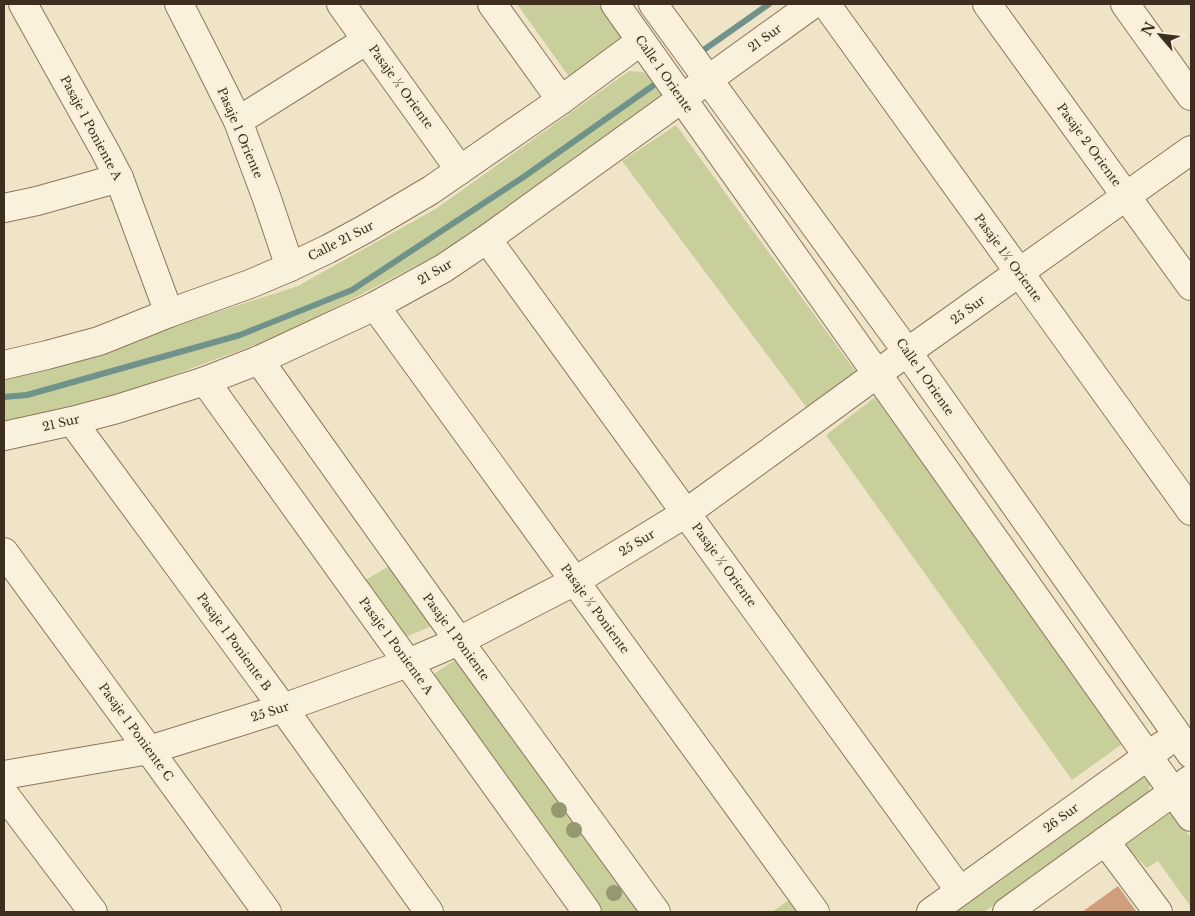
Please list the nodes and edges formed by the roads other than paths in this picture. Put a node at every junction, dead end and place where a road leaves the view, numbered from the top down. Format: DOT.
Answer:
graph roads {
  1 [pos="23,4"];
  2 [pos="178,4"];
  3 [pos="341,4"];
  4 [pos="492,4"];
  5 [pos="614,4"];
  6 [pos="653,4"];
  7 [pos="813,4"];
  8 [pos="826,4"];
  9 [pos="987,4"];
  10 [pos="1125,4"];
  11 [pos="367,40"];
  12 [pos="641,42"];
  13 [pos="698,65"];
  14 [pos="671,84"];
  15 [pos="1191,96"];
  16 [pos="561,100"];
  17 [pos="238,121"];
  18 [pos="1191,150"];
  19 [pos="460,170"];
  20 [pos="118,178"];
  21 [pos="1126,196"];
  22 [pos="4,208"];
  23 [pos="487,240"];
  24 [pos="290,267"];
  25 [pos="1019,273"];
  26 [pos="1191,286"];
  27 [pos="375,306"];
  28 [pos="169,313"];
  29 [pos="908,352"];
  30 [pos="259,360"];
  31 [pos="4,365"];
  32 [pos="877,374"];
  33 [pos="205,381"];
  34 [pos="72,421"];
  35 [pos="4,436"];
  36 [pos="1191,511"];
  37 [pos="686,513"];
  38 [pos="4,552"];
  39 [pos="575,581"];
  40 [pos="459,641"];
  41 [pos="408,663"];
  42 [pos="283,708"];
  43 [pos="1187,738"];
  44 [pos="149,750"];
  45 [pos="1148,755"];
  46 [pos="4,775"];
  47 [pos="1182,785"];
  48 [pos="4,794"];
  49 [pos="1191,817"];
  50 [pos="1106,841"];
  51 [pos="960,891"];
  52 [pos="94,912"];
  53 [pos="267,912"];
  54 [pos="429,912"];
  55 [pos="587,912"];
  56 [pos="656,912"];
  57 [pos="816,912"];
  58 [pos="931,912"];
  59 [pos="1007,912"];
  60 [pos="1158,912"];
  1 -- 20 [label="street, Pasaje 1 Poniente A"];
  2 -- 17 [label="street, Pasaje 1 Oriente"];
  3 -- 11 [label="street, Pasaje ½ Oriente"];
  4 -- 16 [label="street"];
  5 -- 12 [label="street, Calle 1 Oriente"];
  6 -- 13 [label="street, Calle 1 Oriente"];
  7 -- 13 [label="street, 21 Sur"];
  8 -- 25 [label="street, Pasaje 1½ Oriente"];
  9 -- 21 [label="street, Pasaje 2 Oriente"];
  10 -- 15 [label="street"];
  11 -- 17 [label="street"];
  11 -- 19 [label="street, Pasaje ½ Oriente"];
  12 -- 14 [label="street, Calle 1 Oriente"];
  12 -- 16 [label="street, Calle 21 Sur"];
  13 -- 14 [label="street, 21 Sur"];
  13 -- 29 [label="street, Calle 1 Oriente"];
  14 -- 23 [label="street, 21 Sur"];
  14 -- 32 [label="street, Calle 1 Oriente"];
  16 -- 19 [label="street, Calle 21 Sur"];
  17 -- 24 [label="street, Pasaje 1 Oriente"];
  18 -- 21 [label="street, 25 Sur"];
  19 -- 24 [label="street, Calle 21 Sur"];
  20 -- 22 [label="street"];
  20 -- 28 [label="street, Pasaje 1 Poniente A"];
  21 -- 25 [label="street, 25 Sur"];
  21 -- 26 [label="street, Pasaje 2 Oriente"];
  23 -- 27 [label="street, 21 Sur"];
  23 -- 37 [label="street, Pasaje ½ Oriente"];
  24 -- 28 [label="street, Calle 21 Sur"];
  25 -- 29 [label="street, 25 Sur"];
  25 -- 36 [label="street, Pasaje 1½ Oriente"];
  27 -- 30 [label="street, 21 Sur"];
  27 -- 39 [label="street, Pasaje ½ Poniente"];
  28 -- 31 [label="street, Calle 21 Sur"];
  29 -- 32 [label="street, 25 Sur"];
  29 -- 43 [label="street, Calle 1 Oriente"];
  30 -- 33 [label="street, 21 Sur"];
  30 -- 40 [label="street, Pasaje 1 Poniente"];
  32 -- 37 [label="street, 25 Sur"];
  32 -- 45 [label="street, Calle 1 Oriente"];
  33 -- 34 [label="street, 21 Sur"];
  33 -- 41 [label="street, Pasaje 1 Poniente A"];
  34 -- 35 [label="street, 21 Sur"];
  34 -- 42 [label="street, Pasaje 1 Poniente B"];
  37 -- 39 [label="street, 25 Sur"];
  37 -- 51 [label="street, Pasaje ½ Oriente"];
  38 -- 44 [label="street, Pasaje 1 Poniente C"];
  39 -- 40 [label="street, 25 Sur"];
  39 -- 57 [label="street, Pasaje ½ Poniente"];
  40 -- 41 [label="street, 25 Sur"];
  40 -- 56 [label="street, Pasaje 1 Poniente"];
  41 -- 42 [label="street, 25 Sur"];
  41 -- 55 [label="street, Pasaje 1 Poniente A"];
  42 -- 44 [label="street, 25 Sur"];
  42 -- 54 [label="street, Pasaje 1 Poniente B"];
  43 -- 45 [label="street, 26 Sur"];
  44 -- 46 [label="street, 25 Sur"];
  44 -- 53 [label="street, Pasaje 1 Poniente C"];
  45 -- 47 [label="street, Calle 1 Oriente"];
  45 -- 51 [label="street, 26 Sur"];
  47 -- 49 [label="street, Calle 1 Oriente"];
  47 -- 50 [label="street"];
  48 -- 52 [label="street"];
  50 -- 59 [label="street"];
  50 -- 60 [label="street"];
  51 -- 58 [label="street, 26 Sur"];
}
